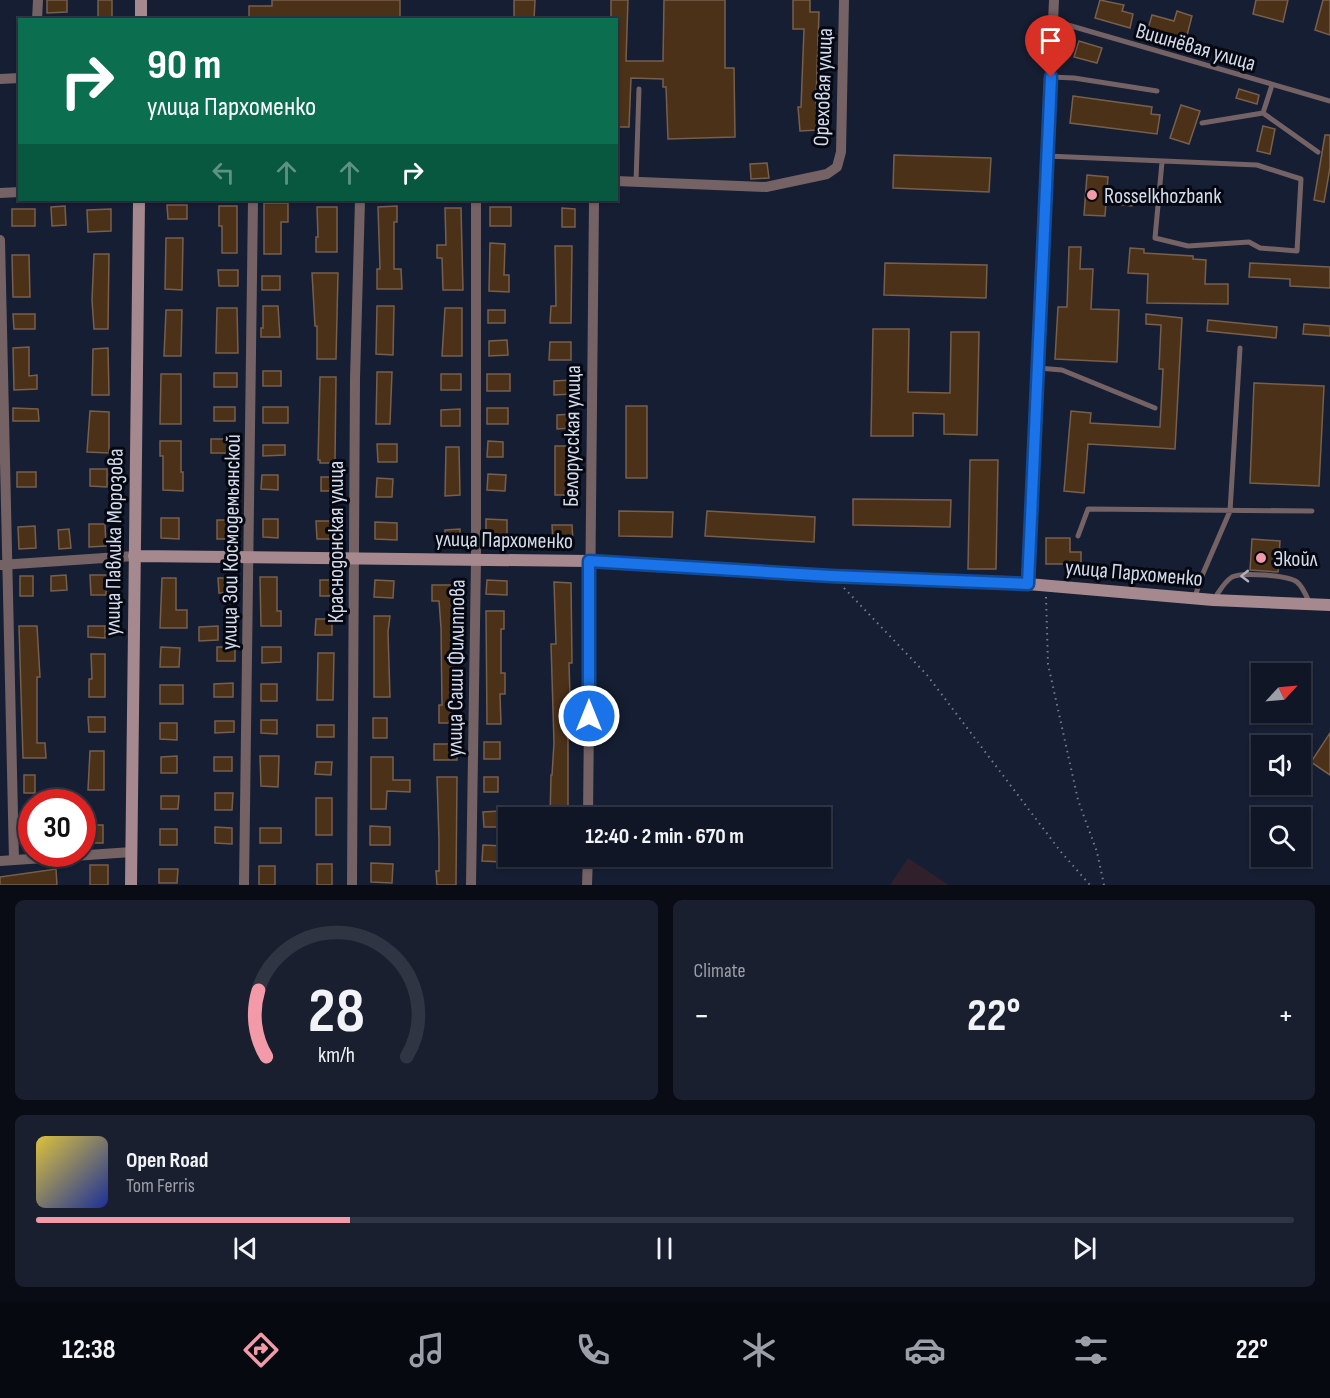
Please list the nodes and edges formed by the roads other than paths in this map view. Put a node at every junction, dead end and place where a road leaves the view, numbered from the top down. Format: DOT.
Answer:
graph roads {
  1 [pos="38,0"];
  2 [pos="141,0"];
  3 [pos="844,0"];
  4 [pos="1054,0"];
  5 [pos="38,18"];
  6 [pos="141,18"];
  7 [pos="1054,21"];
  8 [pos="1051,77"];
  9 [pos="18,78"];
  10 [pos="0,79"];
  11 [pos="1272,85"];
  12 [pos="639,89"];
  13 [pos="1157,91"];
  14 [pos="1330,101"];
  15 [pos="1263,113"];
  16 [pos="1202,123"];
  17 [pos="1318,152"];
  18 [pos="1047,156"];
  19 [pos="1162,162"];
  20 [pos="618,182"];
  21 [pos="636,182"];
  22 [pos="18,192"];
  23 [pos="0,193"];
  24 [pos="139,201"];
  25 [pos="254,201"];
  26 [pos="360,201"];
  27 [pos="476,201"];
  28 [pos="594,201"];
  29 [pos="0,240"];
  30 [pos="1240,348"];
  31 [pos="1038,368"];
  32 [pos="1155,408"];
  33 [pos="1230,511"];
  34 [pos="1312,511"];
  35 [pos="1078,536"];
  36 [pos="134,556"];
  37 [pos="249,557"];
  38 [pos="355,558"];
  39 [pos="476,560"];
  40 [pos="589,561"];
  41 [pos="4,565"];
  42 [pos="1028,584"];
  43 [pos="1195,598"];
  44 [pos="1213,600"];
  45 [pos="1310,604"];
  46 [pos="1330,605"];
  47 [pos="588,807"];
  48 [pos="132,852"];
  49 [pos="14,860"];
  50 [pos="0,861"];
  51 [pos="588,867"];
  52 [pos="131,885"];
  53 [pos="244,885"];
  54 [pos="352,885"];
  55 [pos="471,885"];
  56 [pos="587,885"];
  1 -- 5 [label="street"];
  2 -- 6 [label="street"];
  3 -- 21 [label="street, Ореховая улица"];
  4 -- 7 [label="street"];
  7 -- 8 [label="street"];
  7 -- 11 [label="lane, Вишнёвая улица"];
  8 -- 13 [label="lane"];
  8 -- 18 [label="street"];
  9 -- 10 [label="street"];
  11 -- 14 [label="lane, Вишнёвая улица"];
  11 -- 15 [label="lane"];
  12 -- 21 [label="lane"];
  15 -- 16 [label="lane"];
  15 -- 17 [label="lane"];
  18 -- 19 [label="lane"];
  18 -- 31 [label="street"];
  19 -- 19 [label="lane"];
  20 -- 21 [label="street, Ореховая улица"];
  22 -- 23 [label="street"];
  24 -- 36 [label="street, улица Павлика Морозова"];
  25 -- 37 [label="street, улица Зои Космодемьянской"];
  26 -- 38 [label="street, Краснодонская улица"];
  27 -- 39 [label="street, улица Саши Филиппова"];
  28 -- 40 [label="street, Белорусская улица"];
  29 -- 41 [label="street"];
  30 -- 33 [label="lane"];
  31 -- 32 [label="lane"];
  31 -- 42 [label="street"];
  33 -- 34 [label="lane"];
  33 -- 35 [label="lane"];
  33 -- 43 [label="lane"];
  36 -- 37 [label="street, улица Пархоменко"];
  36 -- 41 [label="street, улица Пархоменко"];
  36 -- 48 [label="street, улица Павлика Морозова"];
  37 -- 38 [label="street, улица Пархоменко"];
  37 -- 53 [label="street, улица Зои Космодемьянской"];
  38 -- 39 [label="street, улица Пархоменко"];
  38 -- 54 [label="street, Краснодонская улица"];
  39 -- 40 [label="street, улица Пархоменко"];
  39 -- 55 [label="street, улица Саши Филиппова"];
  40 -- 42 [label="street, улица Пархоменко"];
  40 -- 47 [label="street, Белорусская улица"];
  41 -- 49 [label="street"];
  42 -- 43 [label="street, улица Пархоменко"];
  43 -- 44 [label="street, улица Пархоменко"];
  44 -- 45 [label="street, улица Пархоменко"];
  45 -- 44 [label="lane, one-way"];
  45 -- 46 [label="street, улица Пархоменко"];
  48 -- 49 [label="street"];
  48 -- 52 [label="street, улица Павлика Морозова"];
  49 -- 50 [label="street"];
  51 -- 56 [label="street"];
}
